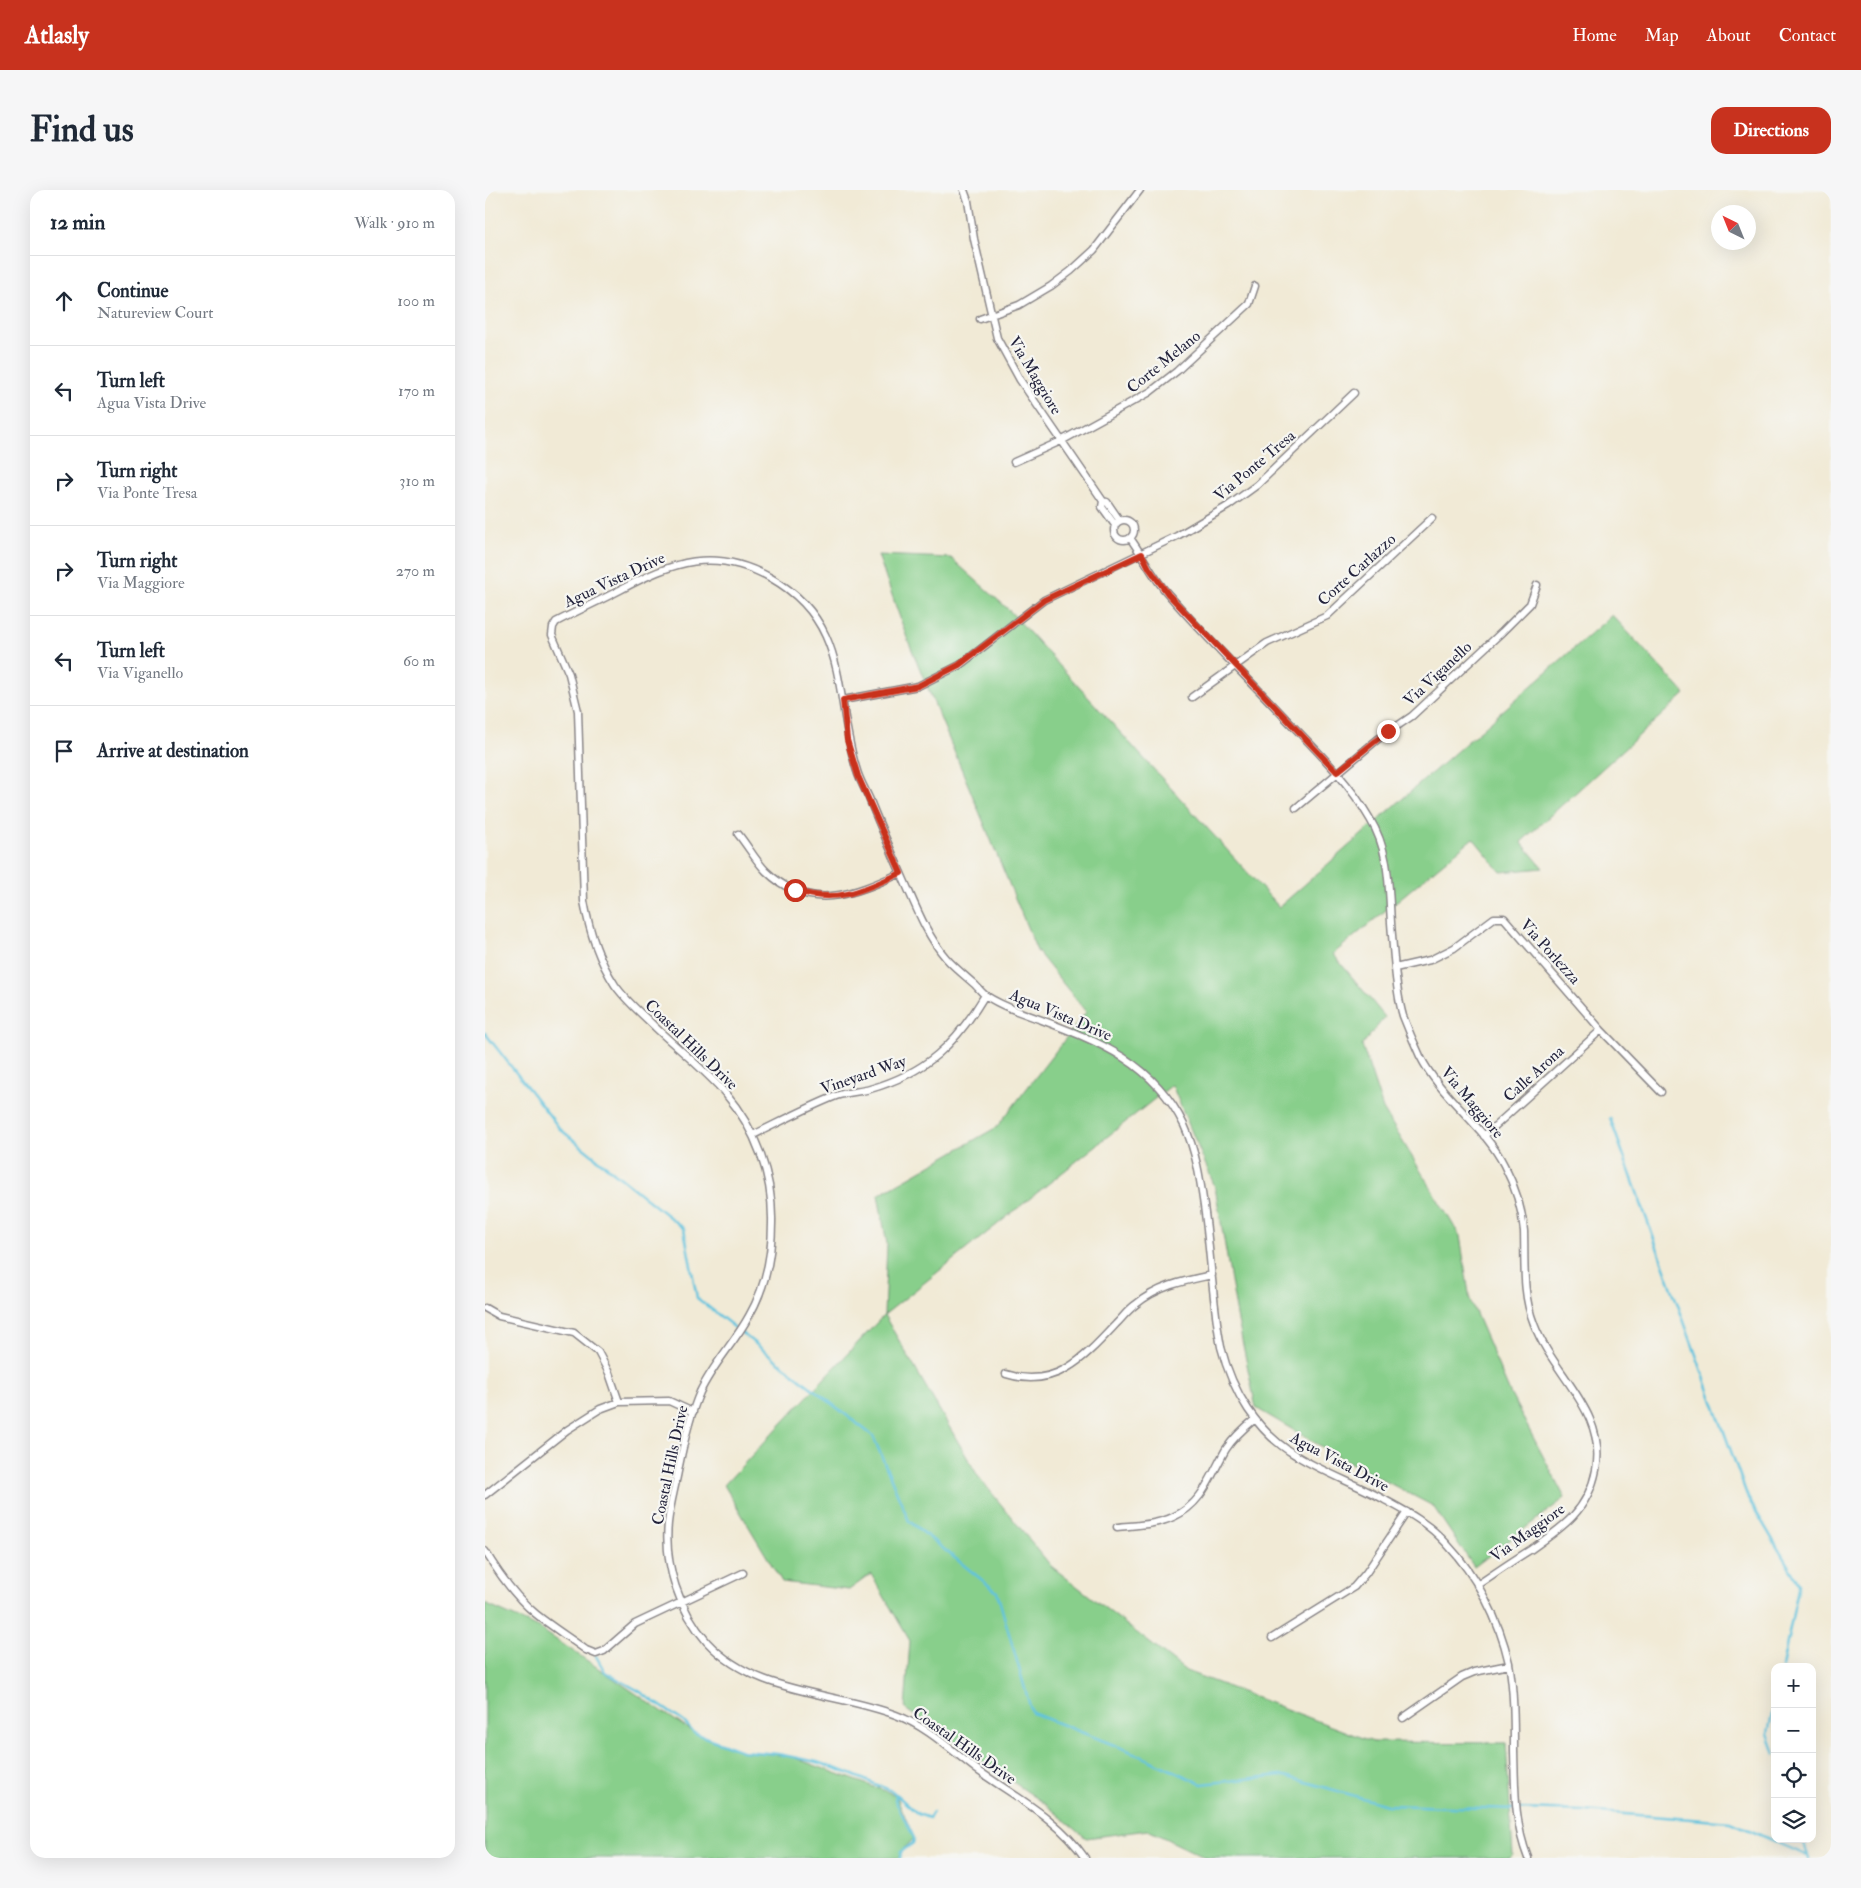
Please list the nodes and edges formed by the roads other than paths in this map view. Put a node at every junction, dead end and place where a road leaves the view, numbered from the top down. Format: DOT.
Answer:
graph roads {
  1 [pos="964,190"];
  2 [pos="1140,190"];
  3 [pos="1255,286"];
  4 [pos="991,315"];
  5 [pos="980,319"];
  6 [pos="1354,393"];
  7 [pos="1061,441"];
  8 [pos="1014,462"];
  9 [pos="1432,518"];
  10 [pos="1118,523"];
  11 [pos="1130,538"];
  12 [pos="1142,554"];
  13 [pos="1537,585"];
  14 [pos="553,627"];
  15 [pos="1236,666"];
  16 [pos="1193,697"];
  17 [pos="843,700"];
  18 [pos="1337,772"];
  19 [pos="1296,808"];
  20 [pos="738,834"];
  21 [pos="901,873"];
  22 [pos="1395,968"];
  23 [pos="985,995"];
  24 [pos="1601,1030"];
  25 [pos="1661,1092"];
  26 [pos="753,1135"];
  27 [pos="1483,1136"];
  28 [pos="1212,1275"];
  29 [pos="485,1308"];
  30 [pos="1006,1374"];
  31 [pos="619,1402"];
  32 [pos="693,1412"];
  33 [pos="1255,1419"];
  34 [pos="485,1495"];
  35 [pos="1407,1512"];
  36 [pos="1117,1528"];
  37 [pos="485,1551"];
  38 [pos="743,1573"];
  39 [pos="1477,1584"];
  40 [pos="681,1601"];
  41 [pos="1272,1638"];
  42 [pos="1509,1665"];
  43 [pos="1403,1718"];
  44 [pos="1085,1858"];
  45 [pos="1528,1858"];
  1 -- 4 [label="street, Via Maggiore"];
  2 -- 4 [label="street"];
  3 -- 7 [label="street, Corte Melano"];
  4 -- 5 [label="street"];
  4 -- 7 [label="street, Via Maggiore"];
  6 -- 12 [label="street, Via Ponte Tresa"];
  7 -- 8 [label="street, Corte Melano"];
  7 -- 10 [label="street, Via Maggiore"];
  9 -- 15 [label="street, Corte Carlazzo"];
  10 -- 11 [label="street"];
  10 -- 11 [label="street"];
  11 -- 12 [label="street, Via Maggiore"];
  12 -- 15 [label="street, Via Maggiore"];
  12 -- 17 [label="street, Via Ponte Tresa"];
  13 -- 18 [label="street, Via Viganello"];
  14 -- 17 [label="street, Agua Vista Drive"];
  14 -- 26 [label="street, Coastal Hills Drive"];
  15 -- 16 [label="street, Corte Carlazzo"];
  15 -- 18 [label="street, Via Maggiore"];
  17 -- 21 [label="street, Agua Vista Drive"];
  18 -- 19 [label="street, Via Viganello"];
  18 -- 22 [label="street, Via Maggiore"];
  20 -- 21 [label="street"];
  21 -- 23 [label="street, Agua Vista Drive"];
  22 -- 24 [label="street, Via Porlezza"];
  22 -- 27 [label="street, Via Maggiore"];
  23 -- 26 [label="street, Vineyard Way"];
  23 -- 28 [label="street, Agua Vista Drive"];
  24 -- 25 [label="street, Via Porlezza"];
  24 -- 27 [label="street, Calle Arona"];
  26 -- 32 [label="street, Coastal Hills Drive"];
  27 -- 39 [label="street, Via Maggiore"];
  28 -- 30 [label="street"];
  28 -- 33 [label="street, Agua Vista Drive"];
  29 -- 31 [label="street"];
  31 -- 32 [label="street"];
  31 -- 34 [label="street"];
  32 -- 40 [label="street, Coastal Hills Drive"];
  33 -- 35 [label="street, Agua Vista Drive"];
  33 -- 36 [label="street"];
  35 -- 39 [label="street, Agua Vista Drive"];
  35 -- 41 [label="street"];
  37 -- 40 [label="street"];
  38 -- 40 [label="street"];
  39 -- 42 [label="street, Agua Vista Drive"];
  40 -- 44 [label="street, Coastal Hills Drive"];
  42 -- 43 [label="street"];
  42 -- 45 [label="street, Agua Vista Drive"];
}
